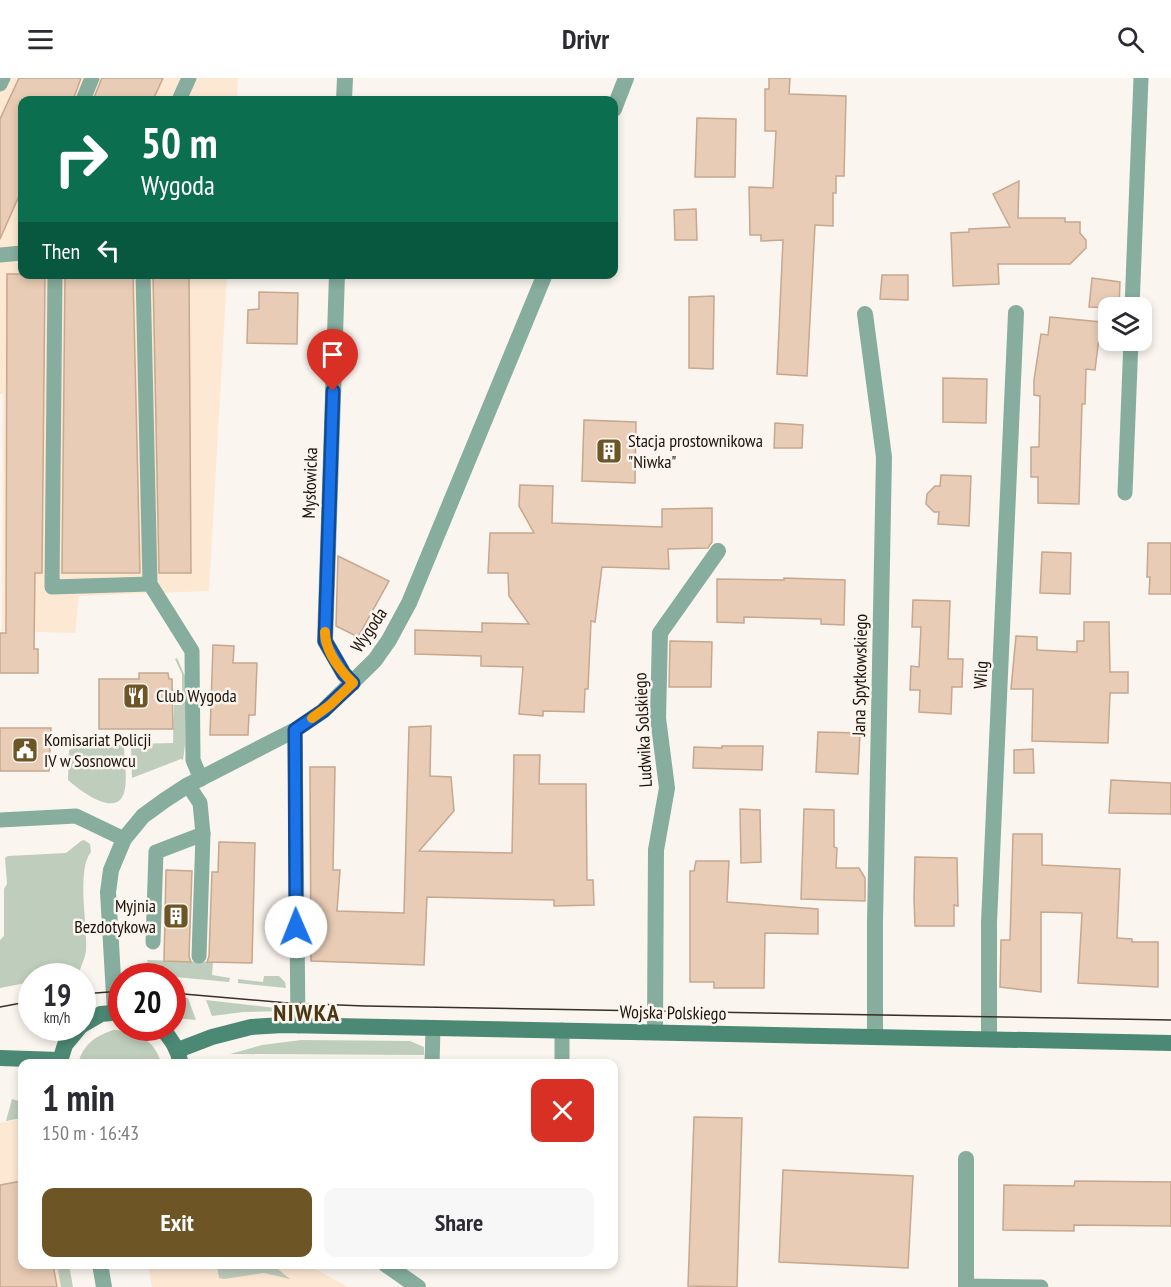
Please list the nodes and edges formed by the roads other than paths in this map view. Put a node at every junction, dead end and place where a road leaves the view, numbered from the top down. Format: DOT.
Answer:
graph roads {
  1 [pos="3,78"];
  2 [pos="92,78"];
  3 [pos="189,78"];
  4 [pos="345,78"];
  5 [pos="626,78"];
  6 [pos="1141,78"];
  7 [pos="0,84"];
  8 [pos="85,96"];
  9 [pos="181,96"];
  10 [pos="344,96"];
  11 [pos="618,99"];
  12 [pos="18,251"];
  13 [pos="0,255"];
  14 [pos="54,279"];
  15 [pos="142,279"];
  16 [pos="337,279"];
  17 [pos="543,279"];
  18 [pos="1132,297"];
  19 [pos="1016,313"];
  20 [pos="865,314"];
  21 [pos="1131,351"];
  22 [pos="1125,493"];
  23 [pos="718,551"];
  24 [pos="150,584"];
  25 [pos="353,683"];
  26 [pos="295,730"];
  27 [pos="195,782"];
  28 [pos="0,820"];
  29 [pos="203,834"];
  30 [pos="124,839"];
  31 [pos="153,942"];
  32 [pos="200,956"];
  33 [pos="114,963"];
  34 [pos="298,1026"];
  35 [pos="434,1028"];
  36 [pos="562,1030"];
  37 [pos="655,1032"];
  38 [pos="875,1037"];
  39 [pos="989,1039"];
  40 [pos="68,1041"];
  41 [pos="172,1041"];
  42 [pos="1171,1042"];
  43 [pos="179,1057"];
  44 [pos="0,1058"];
  45 [pos="18,1059"];
  46 [pos="60,1059"];
  47 [pos="432,1059"];
  48 [pos="562,1059"];
  49 [pos="966,1159"];
  50 [pos="101,1269"];
  51 [pos="392,1269"];
  52 [pos="104,1287"];
  53 [pos="418,1287"];
  54 [pos="966,1287"];
  55 [pos="1041,1287"];
  1 -- 7 [label="lane"];
  2 -- 8 [label="lane"];
  3 -- 9 [label="lane"];
  4 -- 10 [label="street"];
  5 -- 11 [label="street"];
  6 -- 18 [label="lane"];
  12 -- 13 [label="lane"];
  14 -- 24 [label="lane"];
  15 -- 24 [label="lane"];
  16 -- 25 [label="street, Mysłowicka"];
  17 -- 25 [label="street, Wygoda"];
  19 -- 39 [label="street, Wilg"];
  20 -- 38 [label="street, Jana Spytkowskiego"];
  21 -- 22 [label="lane"];
  23 -- 37 [label="street, Ludwika Solskiego"];
  24 -- 27 [label="lane"];
  25 -- 26 [label="street, Wygoda"];
  26 -- 27 [label="street, Wygoda"];
  26 -- 34 [label="lane"];
  27 -- 29 [label="lane"];
  27 -- 30 [label="street, Wygoda"];
  28 -- 30 [label="lane"];
  29 -- 31 [label="lane"];
  29 -- 32 [label="lane"];
  30 -- 33 [label="street, Wygoda"];
  34 -- 35 [label="main road, Wojska Polskiego"];
  34 -- 43 [label="main road, Wojska Polskiego"];
  35 -- 36 [label="main road, Wojska Polskiego"];
  35 -- 47 [label="lane"];
  36 -- 37 [label="main road, Wojska Polskiego"];
  36 -- 48 [label="lane"];
  37 -- 38 [label="main road, Wojska Polskiego"];
  38 -- 39 [label="main road, Wojska Polskiego"];
  39 -- 42 [label="main road, Wojska Polskiego"];
  40 -- 46 [label="main road"];
  41 -- 43 [label="main road"];
  44 -- 45 [label="main road"];
  49 -- 54 [label="street"];
  50 -- 52 [label="street"];
  51 -- 53 [label="street"];
  54 -- 55 [label="lane"];
}
